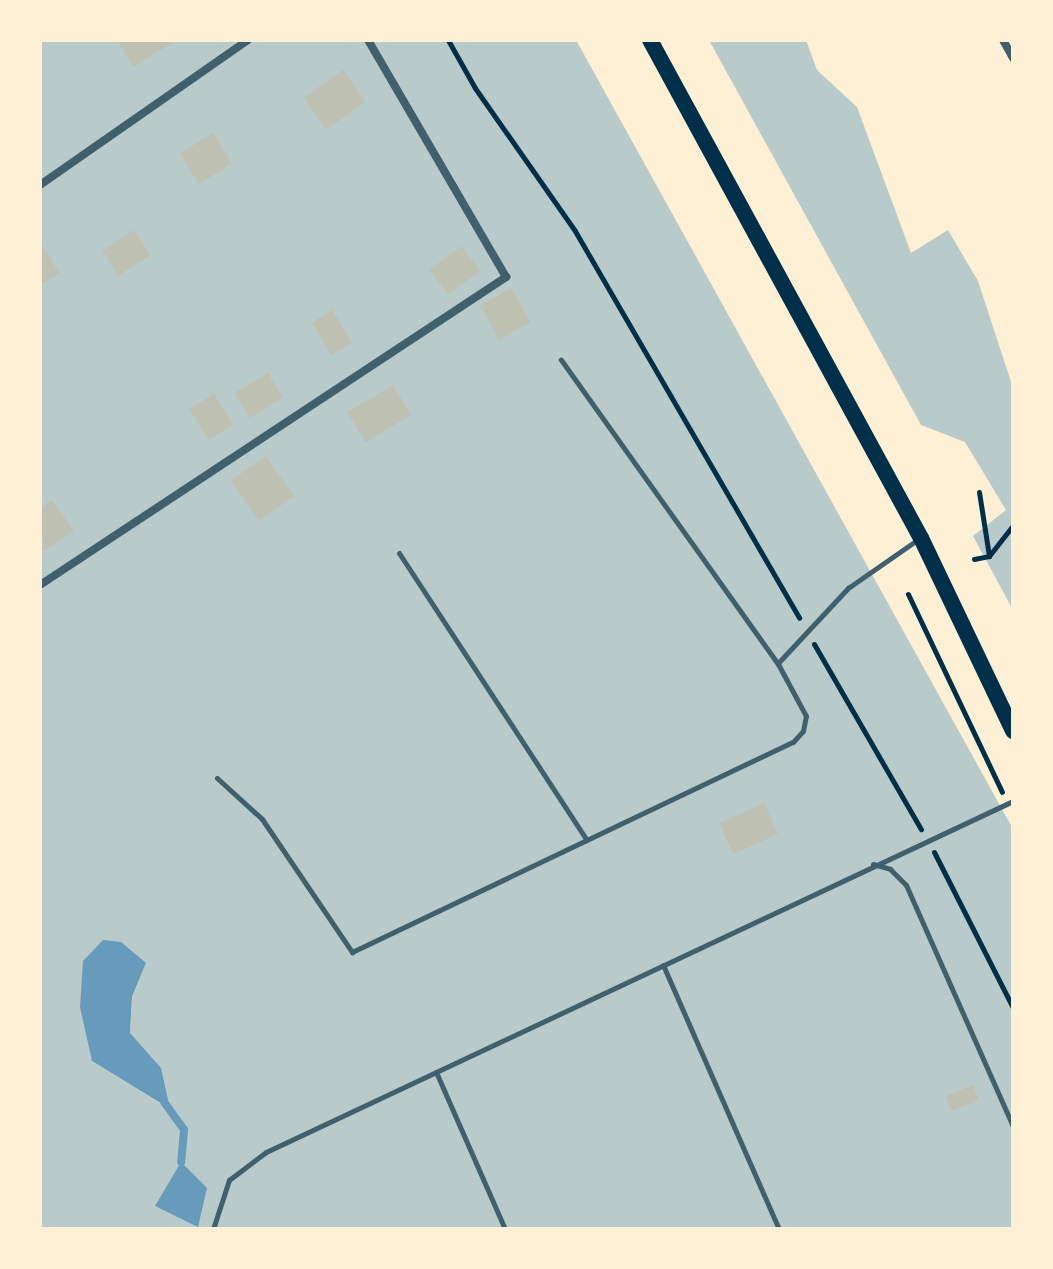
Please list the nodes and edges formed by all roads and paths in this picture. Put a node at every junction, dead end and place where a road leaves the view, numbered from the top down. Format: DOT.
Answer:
graph roads {
  1 [pos="248,40"];
  2 [pos="368,40"];
  3 [pos="448,40"];
  4 [pos="650,40"];
  5 [pos="1003,40"];
  6 [pos="1013,58"];
  7 [pos="40,185"];
  8 [pos="561,360"];
  9 [pos="979,492"];
  10 [pos="1013,525"];
  11 [pos="921,538"];
  12 [pos="399,553"];
  13 [pos="989,556"];
  14 [pos="974,559"];
  15 [pos="40,585"];
  16 [pos="908,594"];
  17 [pos="807,632"];
  18 [pos="778,664"];
  19 [pos="1013,731"];
  20 [pos="217,778"];
  21 [pos="1010,803"];
  22 [pos="587,840"];
  23 [pos="928,840"];
  24 [pos="872,864"];
  25 [pos="663,965"];
  26 [pos="1013,1008"];
  27 [pos="436,1072"];
  28 [pos="1013,1127"];
  29 [pos="213,1229"];
  30 [pos="505,1229"];
  31 [pos="779,1229"];
  1 -- 7 [label="street"];
  2 -- 15 [label="street"];
  3 -- 17 [label="path"];
  4 -- 11 [label="main road"];
  5 -- 6 [label="street"];
  8 -- 18 [label="lane"];
  9 -- 13 [label="path"];
  10 -- 13 [label="path"];
  11 -- 17 [label="lane"];
  11 -- 19 [label="main road"];
  12 -- 22 [label="lane"];
  13 -- 14 [label="path"];
  16 -- 21 [label="path"];
  17 -- 18 [label="lane"];
  17 -- 23 [label="path"];
  18 -- 22 [label="lane"];
  20 -- 22 [label="lane"];
  21 -- 23 [label="lane"];
  23 -- 24 [label="lane"];
  23 -- 26 [label="path"];
  24 -- 25 [label="lane"];
  24 -- 28 [label="lane"];
  25 -- 27 [label="lane"];
  25 -- 31 [label="lane"];
  27 -- 29 [label="lane"];
  27 -- 30 [label="lane"];
}
